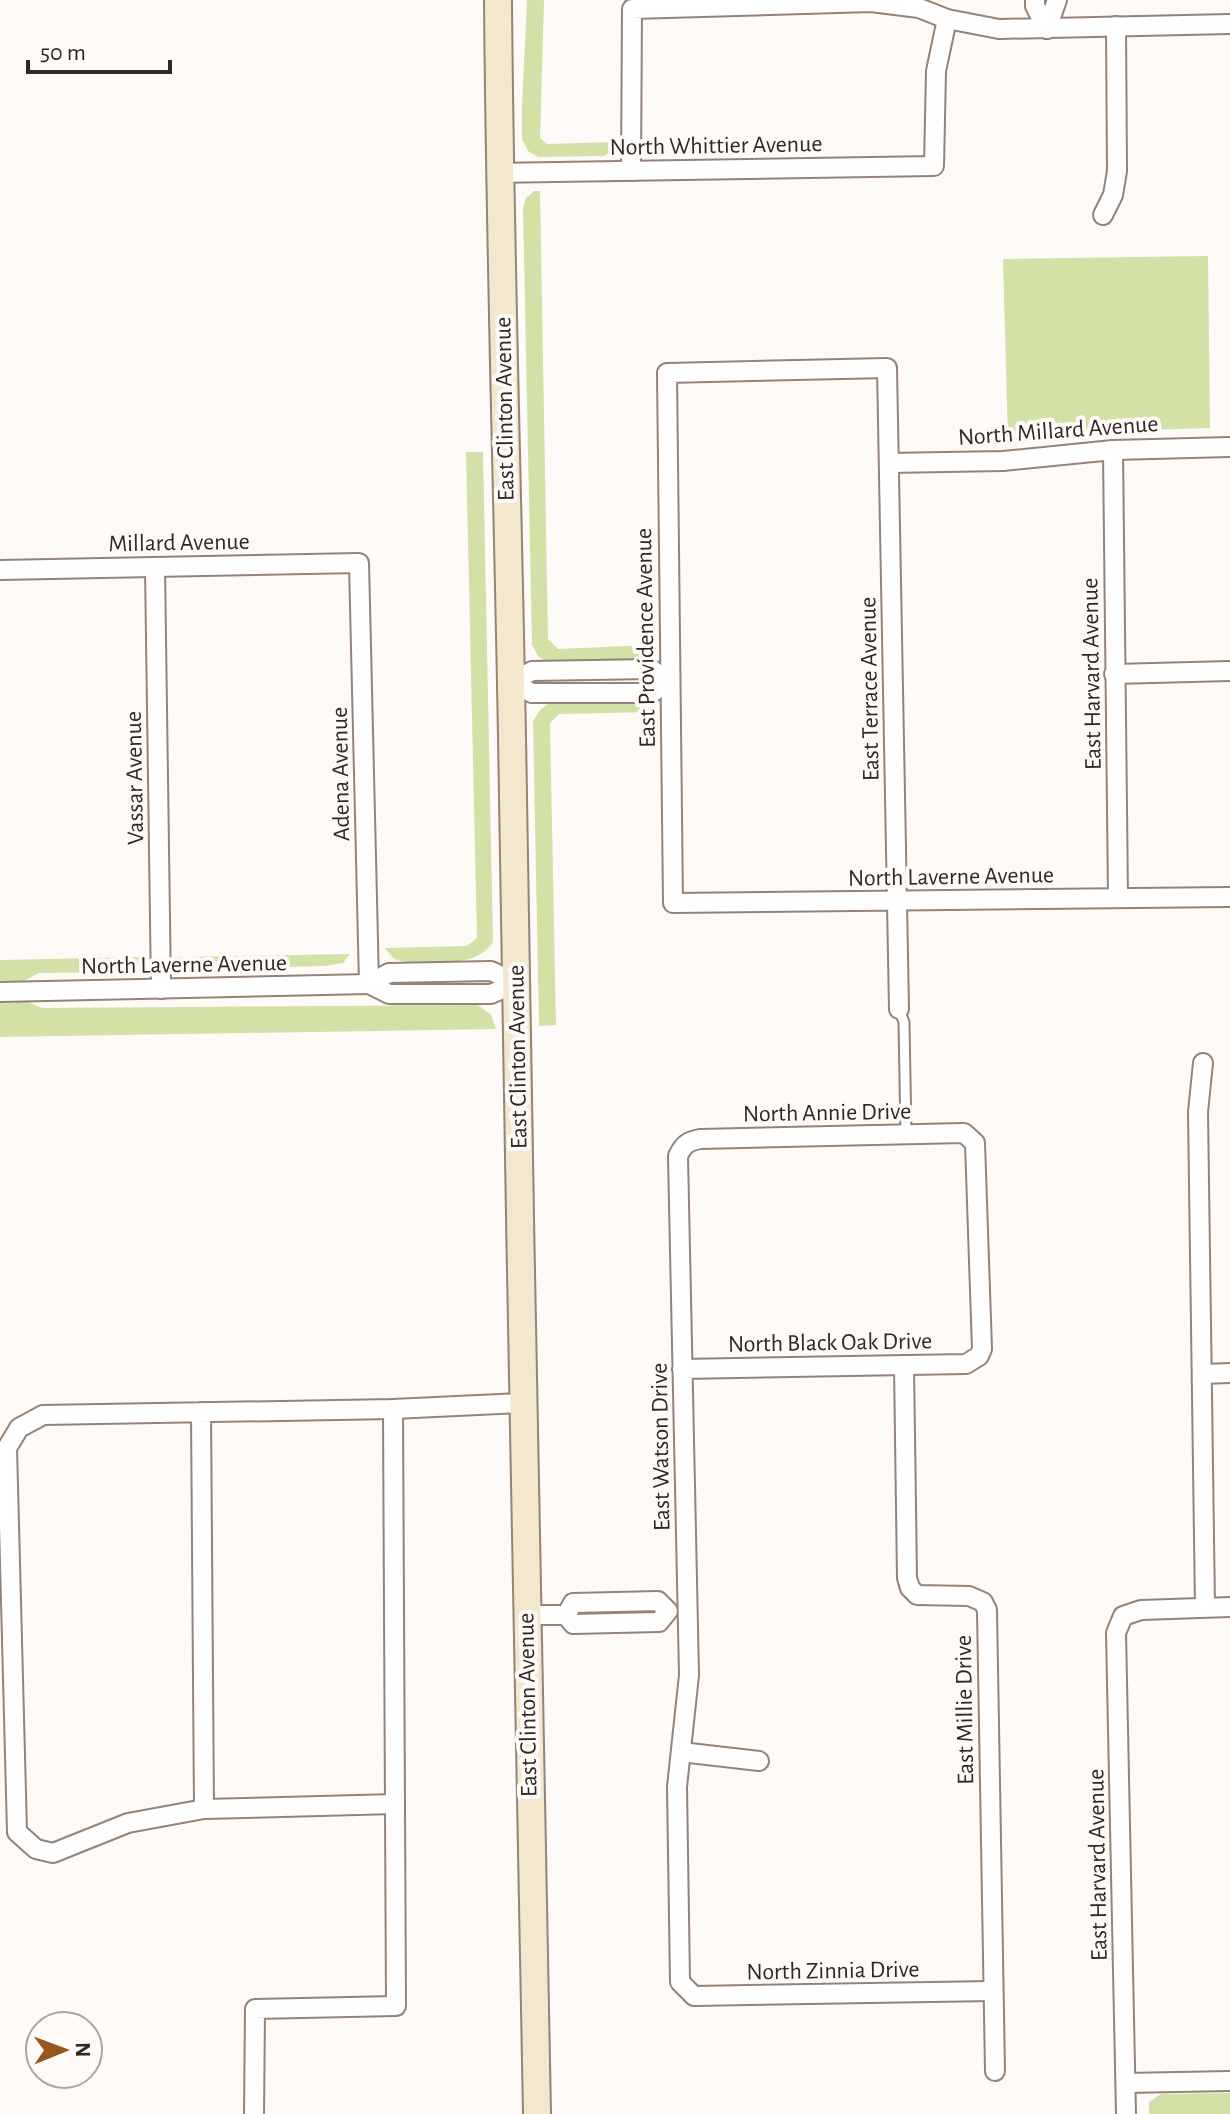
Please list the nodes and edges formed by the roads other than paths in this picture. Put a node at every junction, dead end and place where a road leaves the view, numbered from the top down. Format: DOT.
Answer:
graph roads {
  1 [pos="498,0"];
  2 [pos="1035,0"];
  3 [pos="1057,0"];
  4 [pos="947,19"];
  5 [pos="1230,24"];
  6 [pos="1116,26"];
  7 [pos="1047,29"];
  8 [pos="631,171"];
  9 [pos="499,173"];
  10 [pos="1103,215"];
  11 [pos="667,373"];
  12 [pos="1230,447"];
  13 [pos="1113,450"];
  14 [pos="889,463"];
  15 [pos="359,563"];
  16 [pos="155,567"];
  17 [pos="0,570"];
  18 [pos="1230,671"];
  19 [pos="1114,674"];
  20 [pos="669,681"];
  21 [pos="511,683"];
  22 [pos="1230,897"];
  23 [pos="1118,898"];
  24 [pos="897,901"];
  25 [pos="673,903"];
  26 [pos="516,983"];
  27 [pos="369,984"];
  28 [pos="161,989"];
  29 [pos="0,992"];
  30 [pos="899,1009"];
  31 [pos="1203,1063"];
  32 [pos="906,1135"];
  33 [pos="686,1144"];
  34 [pos="977,1358"];
  35 [pos="904,1365"];
  36 [pos="682,1369"];
  37 [pos="1230,1373"];
  38 [pos="1203,1374"];
  39 [pos="523,1403"];
  40 [pos="393,1409"];
  41 [pos="201,1412"];
  42 [pos="1205,1607"];
  43 [pos="1230,1607"];
  44 [pos="687,1610"];
  45 [pos="525,1615"];
  46 [pos="681,1752"];
  47 [pos="759,1761"];
  48 [pos="395,1804"];
  49 [pos="204,1809"];
  50 [pos="680,1982"];
  51 [pos="992,1991"];
  52 [pos="995,2071"];
  53 [pos="1230,2081"];
  54 [pos="1126,2083"];
  55 [pos="254,2114"];
  56 [pos="537,2114"];
  57 [pos="1126,2114"];
  1 -- 9 [label="street, East Clinton Avenue"];
  2 -- 7 [label="street"];
  3 -- 7 [label="street"];
  4 -- 7 [label="street"];
  4 -- 8 [label="street, North Whittier Avenue"];
  4 -- 8 [label="street"];
  5 -- 6 [label="street"];
  6 -- 7 [label="street"];
  6 -- 10 [label="street"];
  8 -- 9 [label="street, North Whittier Avenue"];
  9 -- 21 [label="street, East Clinton Avenue"];
  11 -- 14 [label="street, East Terrace Avenue"];
  11 -- 20 [label="street, East Providence Avenue"];
  12 -- 13 [label="street, North Millard Avenue"];
  13 -- 14 [label="street, North Millard Avenue"];
  13 -- 19 [label="street, East Harvard Avenue"];
  14 -- 24 [label="street, East Terrace Avenue"];
  15 -- 16 [label="street, Millard Avenue"];
  15 -- 27 [label="street, Adena Avenue"];
  16 -- 17 [label="street, Millard Avenue"];
  16 -- 28 [label="street, Vassar Avenue"];
  18 -- 19 [label="street"];
  19 -- 23 [label="street, East Harvard Avenue"];
  20 -- 21 [label="street"];
  20 -- 25 [label="street, East Providence Avenue"];
  21 -- 26 [label="street, East Clinton Avenue"];
  22 -- 23 [label="street, North Laverne Avenue"];
  23 -- 24 [label="street, North Laverne Avenue"];
  24 -- 25 [label="street, North Laverne Avenue"];
  24 -- 30 [label="street, East Terrace Avenue"];
  26 -- 27 [label="street, North Laverne Avenue"];
  26 -- 39 [label="street, East Clinton Avenue"];
  27 -- 28 [label="street, North Laverne Avenue"];
  28 -- 29 [label="street, North Laverne Avenue"];
  30 -- 32 [label="lane"];
  31 -- 38 [label="street"];
  32 -- 33 [label="street, North Annie Drive"];
  32 -- 34 [label="street, North Annie Drive"];
  33 -- 36 [label="street, East Watson Drive"];
  34 -- 35 [label="street, North Black Oak Drive"];
  35 -- 36 [label="street, North Black Oak Drive"];
  35 -- 51 [label="street, East Millie Drive"];
  36 -- 44 [label="street, East Watson Drive"];
  37 -- 38 [label="street"];
  38 -- 42 [label="street"];
  39 -- 40 [label="street"];
  39 -- 45 [label="street, East Clinton Avenue"];
  40 -- 41 [label="street"];
  40 -- 48 [label="street"];
  41 -- 49 [label="street"];
  41 -- 49 [label="street"];
  42 -- 43 [label="street"];
  42 -- 54 [label="street, East Harvard Avenue"];
  44 -- 45 [label="street"];
  44 -- 46 [label="street, East Watson Drive"];
  45 -- 56 [label="street, East Clinton Avenue"];
  46 -- 47 [label="street"];
  46 -- 50 [label="street, East Watson Drive"];
  48 -- 49 [label="street"];
  48 -- 55 [label="street"];
  50 -- 51 [label="street, North Zinnia Drive"];
  51 -- 52 [label="street, East Millie Drive"];
  53 -- 54 [label="street"];
  54 -- 57 [label="street, East Harvard Avenue"];
}
